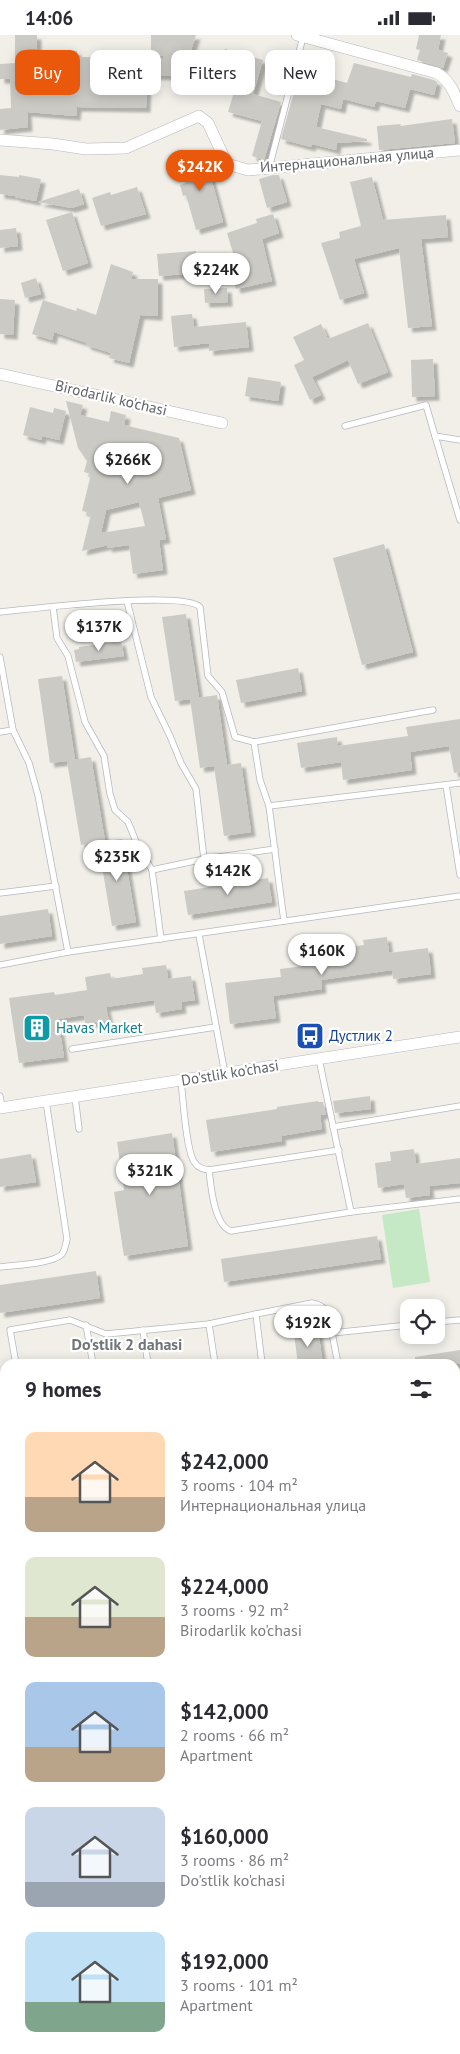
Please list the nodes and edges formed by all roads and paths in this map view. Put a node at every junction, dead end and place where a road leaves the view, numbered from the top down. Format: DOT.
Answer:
graph roads {
  1 [pos="300,36"];
  2 [pos="460,106"];
  3 [pos="0,140"];
  4 [pos="460,150"];
  5 [pos="269,168"];
  6 [pos="0,374"];
  7 [pos="222,423"];
  8 [pos="345,426"];
  9 [pos="435,436"];
  10 [pos="460,439"];
  11 [pos="460,520"];
  12 [pos="126,601"];
  13 [pos="53,607"];
  14 [pos="0,612"];
  15 [pos="0,660"];
  16 [pos="433,710"];
  17 [pos="13,730"];
  18 [pos="0,732"];
  19 [pos="254,742"];
  20 [pos="460,783"];
  21 [pos="446,785"];
  22 [pos="269,806"];
  23 [pos="275,849"];
  24 [pos="204,859"];
  25 [pos="152,870"];
  26 [pos="460,875"];
  27 [pos="56,886"];
  28 [pos="0,893"];
  29 [pos="460,896"];
  30 [pos="284,921"];
  31 [pos="199,935"];
  32 [pos="161,939"];
  33 [pos="68,952"];
  34 [pos="0,965"];
  35 [pos="216,1027"];
  36 [pos="460,1037"];
  37 [pos="72,1049"];
  38 [pos="319,1059"];
  39 [pos="225,1074"];
  40 [pos="181,1081"];
  41 [pos="75,1097"];
  42 [pos="46,1101"];
  43 [pos="1,1104"];
  44 [pos="460,1106"];
  45 [pos="333,1127"];
  46 [pos="79,1129"];
  47 [pos="339,1150"];
  48 [pos="209,1170"];
  49 [pos="460,1199"];
  50 [pos="351,1212"];
  51 [pos="0,1267"];
  52 [pos="256,1314"];
  53 [pos="460,1319"];
  54 [pos="445,1321"];
  55 [pos="208,1324"];
  56 [pos="86,1325"];
  57 [pos="400,1326"];
  58 [pos="143,1330"];
  59 [pos="332,1333"];
  60 [pos="15,1359"];
  61 [pos="92,1359"];
  62 [pos="147,1359"];
  63 [pos="215,1359"];
  64 [pos="261,1359"];
  65 [pos="337,1359"];
  1 -- 2 [label="street"];
  1 -- 5 [label="lane"];
  3 -- 5 [label="street, Интернациональная улица"];
  4 -- 5 [label="street, Интернациональная улица"];
  6 -- 7 [label="street, Birodarlik ko'chasi"];
  8 -- 9 [label="lane"];
  9 -- 10 [label="lane"];
  9 -- 11 [label="lane"];
  12 -- 13 [label="lane"];
  12 -- 19 [label="lane"];
  12 -- 24 [label="lane"];
  13 -- 14 [label="lane"];
  13 -- 25 [label="lane"];
  15 -- 17 [label="lane"];
  16 -- 19 [label="lane"];
  17 -- 18 [label="lane"];
  17 -- 27 [label="lane"];
  19 -- 22 [label="lane"];
  20 -- 21 [label="lane"];
  21 -- 22 [label="lane"];
  21 -- 26 [label="lane"];
  22 -- 23 [label="lane"];
  23 -- 24 [label="lane"];
  23 -- 30 [label="lane"];
  24 -- 25 [label="lane"];
  25 -- 32 [label="lane"];
  27 -- 28 [label="lane"];
  27 -- 33 [label="lane"];
  29 -- 30 [label="lane"];
  30 -- 31 [label="lane"];
  31 -- 32 [label="lane"];
  31 -- 35 [label="lane"];
  32 -- 33 [label="lane"];
  33 -- 34 [label="lane"];
  35 -- 37 [label="lane"];
  35 -- 39 [label="lane"];
  36 -- 38 [label="street, Do'stlik ko'chasi"];
  38 -- 39 [label="street, Do'stlik ko'chasi"];
  38 -- 45 [label="lane"];
  39 -- 40 [label="street, Do'stlik ko'chasi"];
  40 -- 41 [label="street, Do'stlik ko'chasi"];
  40 -- 48 [label="lane"];
  41 -- 42 [label="street, Do'stlik ko'chasi"];
  41 -- 46 [label="lane"];
  42 -- 43 [label="street, Do'stlik ko'chasi"];
  42 -- 51 [label="lane"];
  44 -- 45 [label="lane"];
  45 -- 47 [label="lane"];
  47 -- 48 [label="lane"];
  47 -- 50 [label="lane"];
  48 -- 50 [label="lane"];
  49 -- 50 [label="lane"];
  52 -- 55 [label="lane"];
  52 -- 59 [label="lane"];
  52 -- 64 [label="lane"];
  53 -- 54 [label="lane"];
  55 -- 58 [label="lane"];
  55 -- 63 [label="lane"];
  56 -- 58 [label="lane"];
  56 -- 60 [label="lane"];
  56 -- 61 [label="lane"];
  57 -- 59 [label="lane"];
  58 -- 62 [label="lane"];
  59 -- 65 [label="lane"];
}
